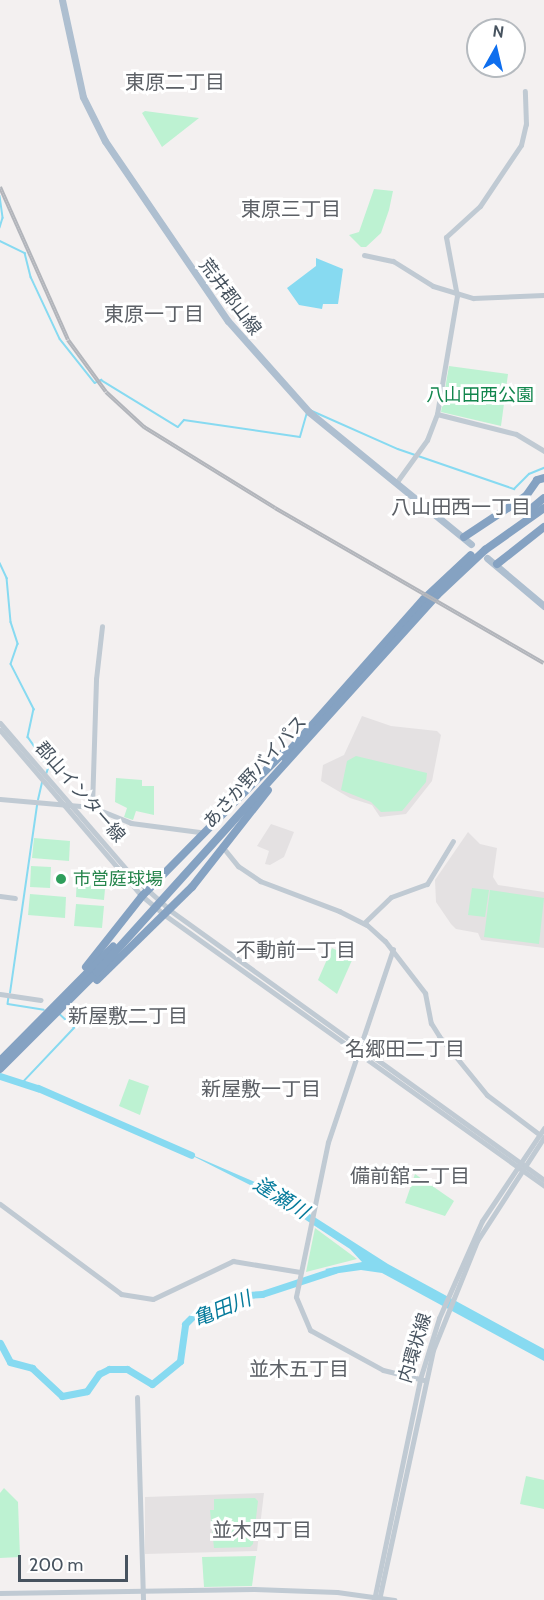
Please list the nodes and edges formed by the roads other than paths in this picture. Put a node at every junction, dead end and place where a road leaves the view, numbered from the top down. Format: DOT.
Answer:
graph roads {
  1 [pos="62,0"];
  2 [pos="525,91"];
  3 [pos="364,255"];
  4 [pos="458,294"];
  5 [pos="544,295"];
  6 [pos="436,414"];
  7 [pos="544,451"];
  8 [pos="544,478"];
  9 [pos="396,483"];
  10 [pos="544,500"];
  11 [pos="544,508"];
  12 [pos="544,515"];
  13 [pos="544,527"];
  14 [pos="506,534"];
  15 [pos="467,541"];
  16 [pos="488,558"];
  17 [pos="497,564"];
  18 [pos="434,594"];
  19 [pos="427,601"];
  20 [pos="544,606"];
  21 [pos="102,626"];
  22 [pos="314,722"];
  23 [pos="0,723"];
  24 [pos="0,730"];
  25 [pos="302,746"];
  26 [pos="0,798"];
  27 [pos="67,804"];
  28 [pos="92,807"];
  29 [pos="199,832"];
  30 [pos="453,841"];
  31 [pos="225,850"];
  32 [pos="145,893"];
  33 [pos="0,896"];
  34 [pos="163,897"];
  35 [pos="15,898"];
  36 [pos="168,914"];
  37 [pos="364,923"];
  38 [pos="393,949"];
  39 [pos="0,994"];
  40 [pos="41,1000"];
  41 [pos="57,1008"];
  42 [pos="359,1051"];
  43 [pos="1,1065"];
  44 [pos="544,1128"];
  45 [pos="543,1136"];
  46 [pos="520,1166"];
  47 [pos="544,1180"];
  48 [pos="544,1186"];
  49 [pos="0,1203"];
  50 [pos="299,1274"];
  51 [pos="422,1379"];
  52 [pos="137,1397"];
  53 [pos="143,1591"];
  54 [pos="0,1593"];
  55 [pos="377,1599"];
  56 [pos="143,1600"];
  57 [pos="394,1600"];
  1 -- 9 [label="main road, 荒井郡山線"];
  2 -- 4 [label="street"];
  3 -- 4 [label="street"];
  4 -- 5 [label="street"];
  4 -- 6 [label="street"];
  6 -- 7 [label="street"];
  6 -- 9 [label="street"];
  8 -- 15 [label="highway"];
  9 -- 15 [label="main road, 荒井郡山線"];
  10 -- 18 [label="highway, あさか野バイパス"];
  11 -- 14 [label="highway, あさか野バイパス"];
  12 -- 14 [label="highway"];
  13 -- 17 [label="highway"];
  14 -- 18 [label="highway, あさか野バイパス"];
  16 -- 17 [label="main road"];
  17 -- 20 [label="main road"];
  18 -- 19 [label="highway, あさか野バイパス"];
  19 -- 22 [label="highway, あさか野バイパス"];
  19 -- 25 [label="highway, あさか野バイパス"];
  21 -- 28 [label="street"];
  22 -- 32 [label="highway"];
  22 -- 34 [label="highway, あさか野バイパス"];
  23 -- 27 [label="street, 郡山インター線"];
  24 -- 27 [label="street"];
  25 -- 34 [label="highway, あさか野バイパス"];
  25 -- 36 [label="highway"];
  26 -- 27 [label="street"];
  27 -- 28 [label="street"];
  27 -- 32 [label="street"];
  28 -- 29 [label="street"];
  30 -- 37 [label="street"];
  31 -- 37 [label="street"];
  32 -- 36 [label="street"];
  32 -- 41 [label="highway"];
  33 -- 35 [label="street"];
  34 -- 41 [label="highway, あさか野バイパス"];
  36 -- 41 [label="highway"];
  36 -- 42 [label="street"];
  37 -- 38 [label="street"];
  38 -- 42 [label="street"];
  38 -- 45 [label="street"];
  39 -- 40 [label="street"];
  41 -- 43 [label="highway, あさか野バイパス"];
  42 -- 46 [label="street"];
  42 -- 50 [label="street"];
  44 -- 45 [label="street, 内環状線"];
  45 -- 46 [label="street, 内環状線"];
  46 -- 47 [label="street"];
  46 -- 48 [label="street"];
  46 -- 51 [label="street, 内環状線"];
  49 -- 50 [label="street"];
  50 -- 51 [label="street"];
  51 -- 55 [label="street, 内環状線"];
  52 -- 53 [label="street"];
  53 -- 54 [label="street"];
  53 -- 55 [label="street"];
  53 -- 56 [label="street"];
  55 -- 57 [label="street"];
}
